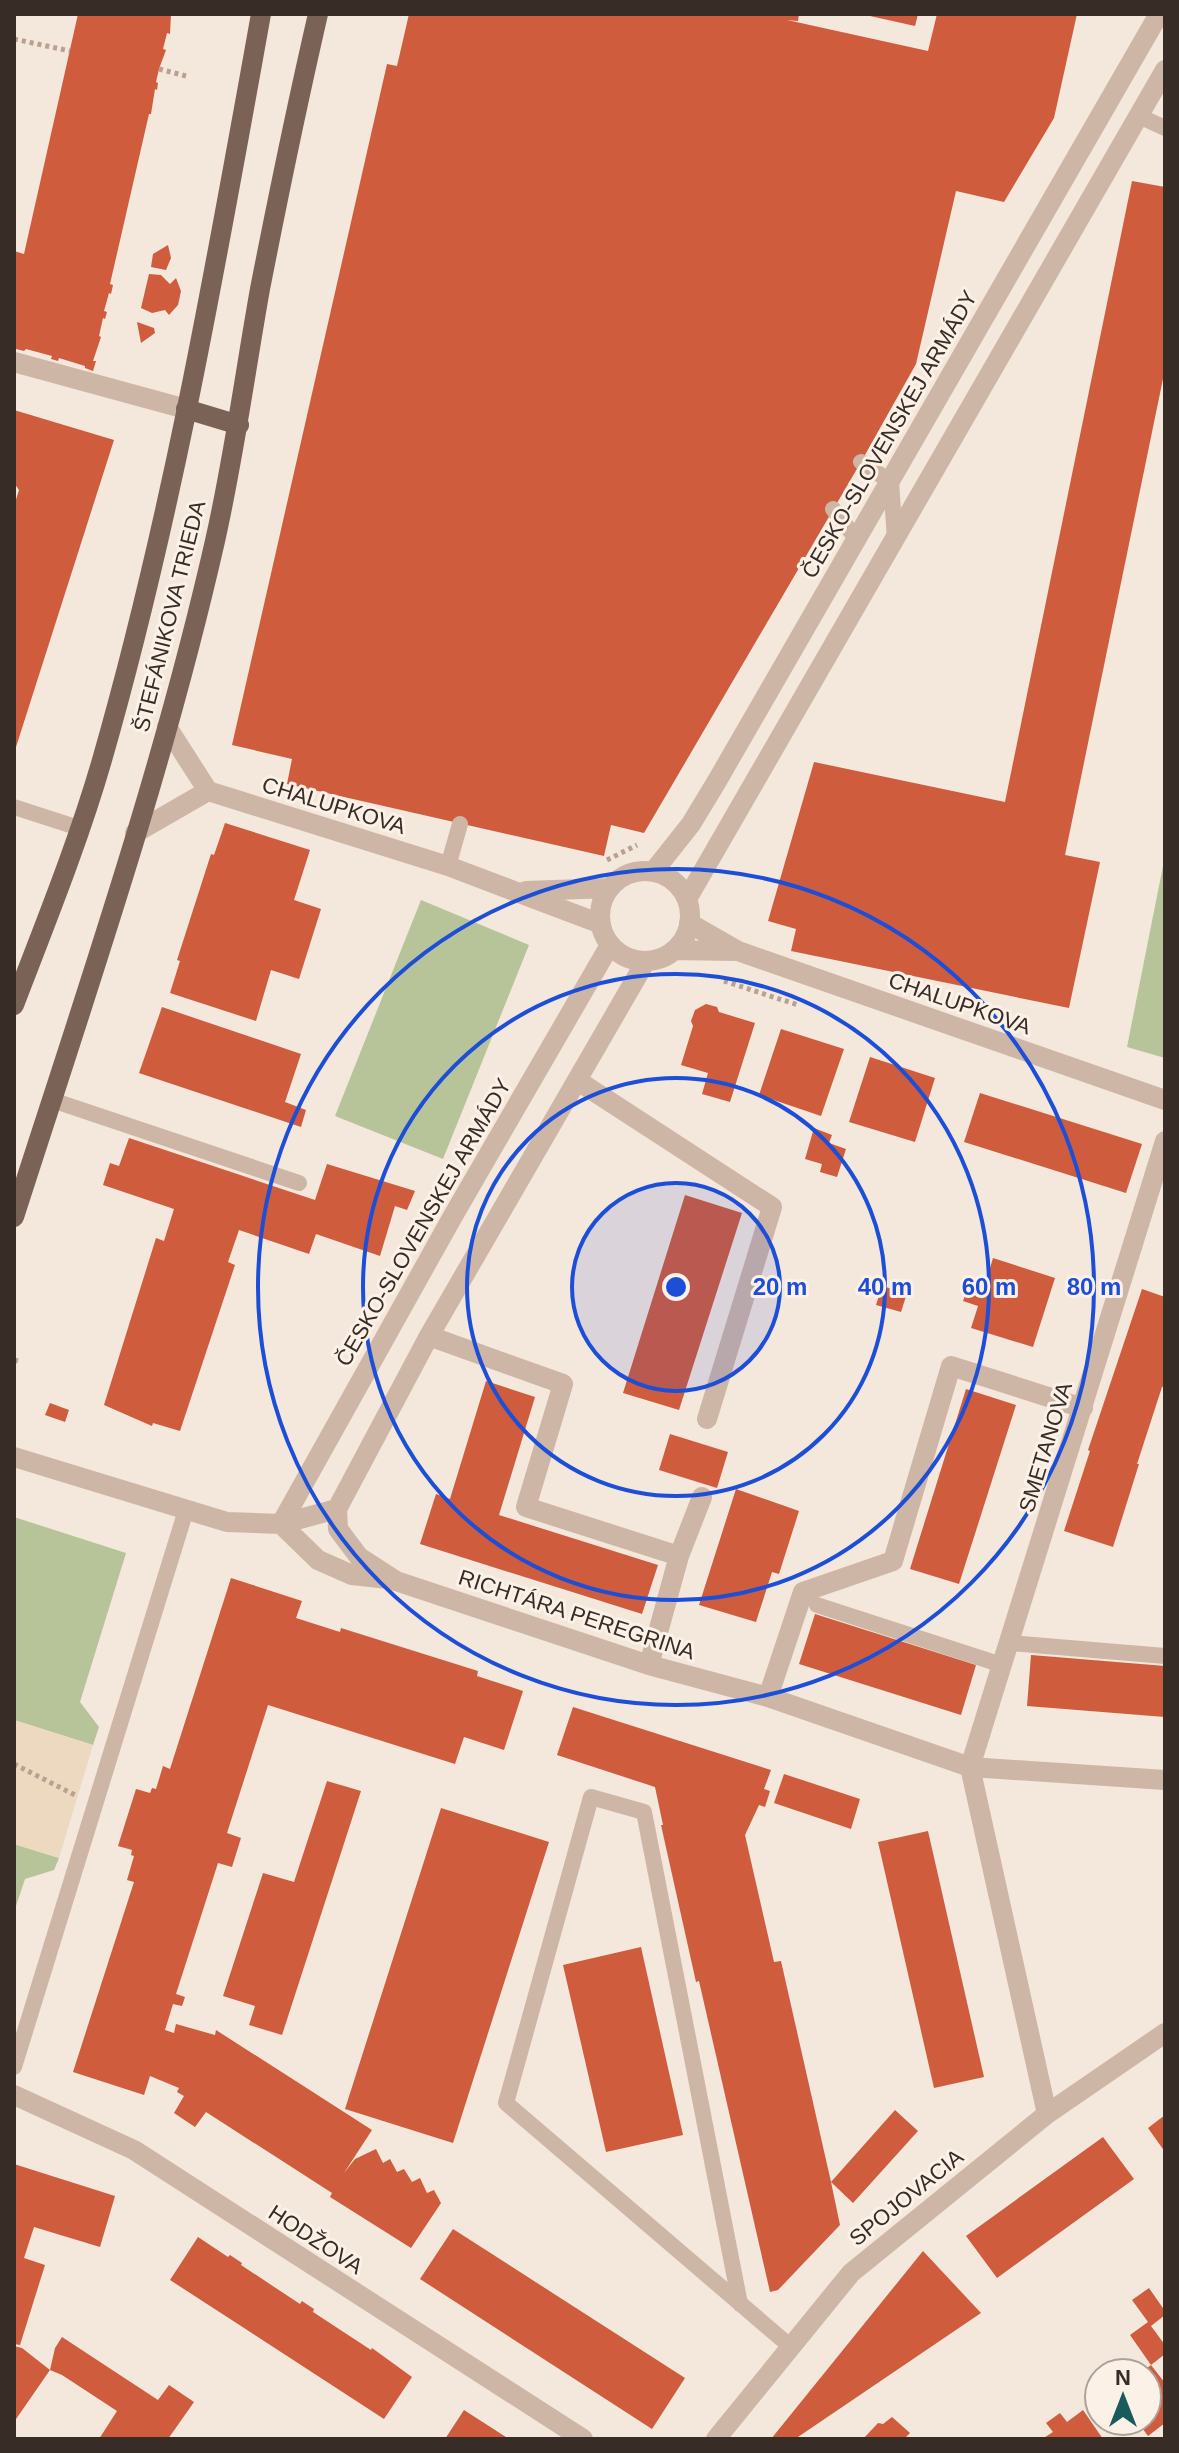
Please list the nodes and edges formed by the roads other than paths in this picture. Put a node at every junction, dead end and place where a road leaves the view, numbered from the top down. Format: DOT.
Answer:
graph roads {
  1 [pos="261,14"];
  2 [pos="318,14"];
  3 [pos="1152,19"];
  4 [pos="1165,70"];
  5 [pos="1139,116"];
  6 [pos="1165,128"];
  7 [pos="14,362"];
  8 [pos="186,409"];
  9 [pos="239,425"];
  10 [pos="861,462"];
  11 [pos="891,482"];
  12 [pos="833,509"];
  13 [pos="855,537"];
  14 [pos="895,539"];
  15 [pos="167,727"];
  16 [pos="208,791"];
  17 [pos="14,807"];
  18 [pos="460,824"];
  19 [pos="79,828"];
  20 [pos="135,833"];
  21 [pos="448,866"];
  22 [pos="653,872"];
  23 [pos="610,888"];
  24 [pos="516,892"];
  25 [pos="687,899"];
  26 [pos="689,923"];
  27 [pos="601,924"];
  28 [pos="610,945"];
  29 [pos="674,950"];
  30 [pos="738,951"];
  31 [pos="646,961"];
  32 [pos="16,992"];
  33 [pos="578,1081"];
  34 [pos="52,1100"];
  35 [pos="1165,1100"];
  36 [pos="1165,1141"];
  37 [pos="299,1183"];
  38 [pos="14,1217"];
  39 [pos="429,1336"];
  40 [pos="1083,1408"];
  41 [pos="707,1419"];
  42 [pos="14,1457"];
  43 [pos="702,1497"];
  44 [pos="337,1509"];
  45 [pos="186,1510"];
  46 [pos="281,1524"];
  47 [pos="679,1556"];
  48 [pos="396,1581"];
  49 [pos="817,1605"];
  50 [pos="1009,1643"];
  51 [pos="1165,1656"];
  52 [pos="649,1665"];
  53 [pos="1002,1665"];
  54 [pos="768,1697"];
  55 [pos="970,1767"];
  56 [pos="1165,1780"];
  57 [pos="1165,2033"];
  58 [pos="14,2067"];
  59 [pos="14,2095"];
  60 [pos="1047,2114"];
  61 [pos="740,2304"];
  62 [pos="791,2347"];
  63 [pos="583,2439"];
  64 [pos="716,2439"];
  1 -- 8 [label="main road, ŠTEFÁNIKOVA TRIEDA"];
  2 -- 9 [label="main road, ŠTEFÁNIKOVA TRIEDA"];
  3 -- 11 [label="street, ČESKO-SLOVENSKEJ ARMÁDY"];
  4 -- 5 [label="street"];
  5 -- 6 [label="lane"];
  5 -- 14 [label="street"];
  7 -- 8 [label="street"];
  8 -- 9 [label="main road"];
  8 -- 19 [label="main road, ŠTEFÁNIKOVA TRIEDA"];
  9 -- 15 [label="main road, ŠTEFÁNIKOVA TRIEDA"];
  10 -- 11 [label="lane"];
  11 -- 13 [label="street, ČESKO-SLOVENSKEJ ARMÁDY"];
  11 -- 14 [label="lane"];
  12 -- 13 [label="lane"];
  13 -- 22 [label="street, ČESKO-SLOVENSKEJ ARMÁDY"];
  14 -- 25 [label="street"];
  15 -- 16 [label="street"];
  15 -- 20 [label="main road, ŠTEFÁNIKOVA TRIEDA"];
  16 -- 20 [label="street"];
  16 -- 21 [label="street, CHALUPKOVA"];
  17 -- 19 [label="lane"];
  18 -- 21 [label="lane"];
  19 -- 32 [label="main road, ŠTEFÁNIKOVA TRIEDA"];
  20 -- 34 [label="main road, ŠTEFÁNIKOVA TRIEDA"];
  21 -- 24 [label="street, CHALUPKOVA"];
  22 -- 23 [label="street"];
  22 -- 25 [label="street"];
  23 -- 24 [label="street, CHALUPKOVA"];
  23 -- 27 [label="street"];
  24 -- 27 [label="street, CHALUPKOVA"];
  25 -- 26 [label="street"];
  26 -- 29 [label="street"];
  26 -- 30 [label="street, CHALUPKOVA"];
  27 -- 28 [label="street"];
  28 -- 31 [label="street"];
  28 -- 46 [label="street, ČESKO-SLOVENSKEJ ARMÁDY"];
  29 -- 30 [label="street, CHALUPKOVA"];
  29 -- 31 [label="street"];
  30 -- 35 [label="street, CHALUPKOVA"];
  31 -- 33 [label="street"];
  33 -- 39 [label="street"];
  33 -- 41 [label="street"];
  34 -- 37 [label="lane"];
  34 -- 38 [label="main road, ŠTEFÁNIKOVA TRIEDA"];
  36 -- 40 [label="street, SMETANOVA"];
  39 -- 44 [label="street"];
  39 -- 47 [label="street"];
  40 -- 50 [label="street, SMETANOVA"];
  40 -- 54 [label="street"];
  42 -- 45 [label="street"];
  43 -- 47 [label="street"];
  44 -- 46 [label="street"];
  44 -- 48 [label="street, RICHTÁRA PEREGRINA"];
  45 -- 46 [label="street"];
  45 -- 58 [label="lane"];
  46 -- 48 [label="street"];
  47 -- 52 [label="street"];
  48 -- 52 [label="street, RICHTÁRA PEREGRINA"];
  49 -- 53 [label="lane"];
  50 -- 51 [label="lane"];
  50 -- 53 [label="street, SMETANOVA"];
  52 -- 54 [label="street, RICHTÁRA PEREGRINA"];
  53 -- 55 [label="street, SMETANOVA"];
  54 -- 55 [label="street, RICHTÁRA PEREGRINA"];
  55 -- 56 [label="street, RICHTÁRA PEREGRINA"];
  55 -- 60 [label="street"];
  57 -- 60 [label="street, SPOJOVACIA"];
  59 -- 63 [label="street, HODŽOVA"];
  60 -- 62 [label="street, SPOJOVACIA"];
  61 -- 61 [label="lane"];
  61 -- 62 [label="lane"];
  62 -- 64 [label="street, SPOJOVACIA"];
}
